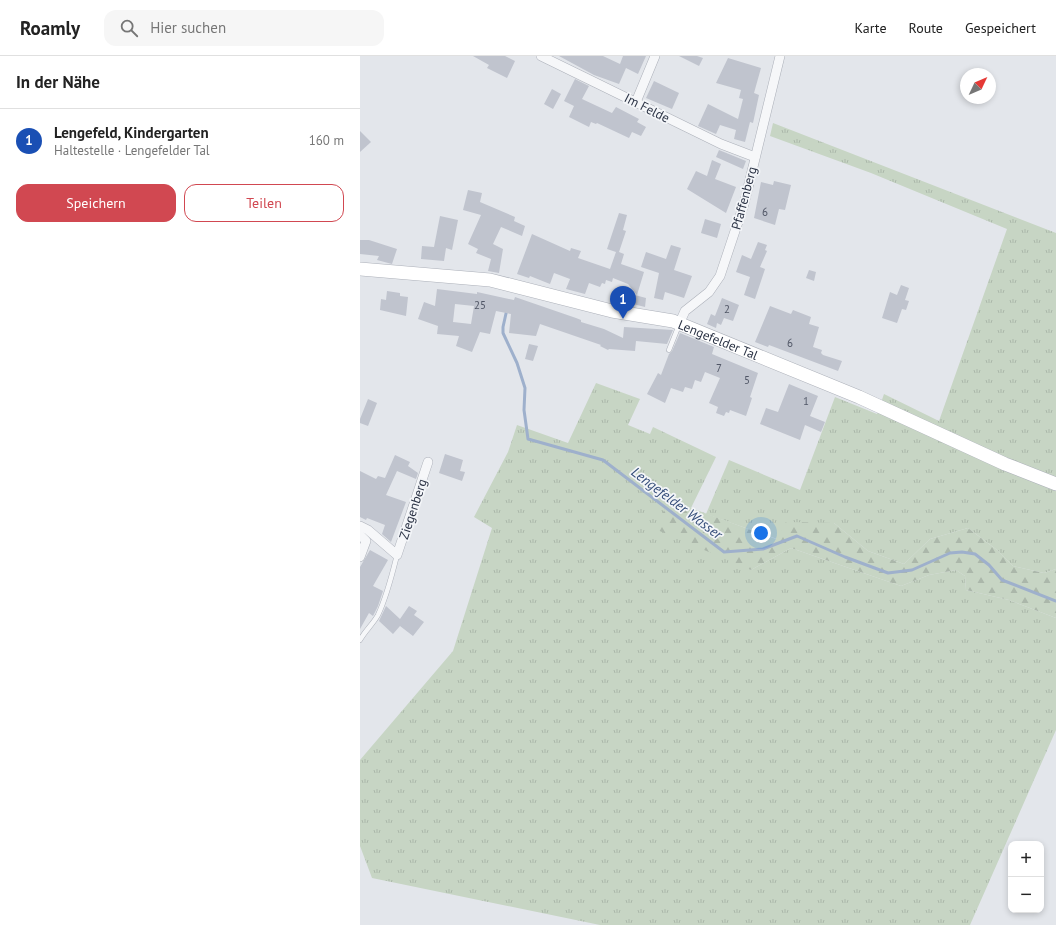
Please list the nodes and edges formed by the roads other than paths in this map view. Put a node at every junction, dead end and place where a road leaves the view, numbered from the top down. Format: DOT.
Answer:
graph roads {
  1 [pos="541,56"];
  2 [pos="655,56"];
  3 [pos="780,56"];
  4 [pos="636,102"];
  5 [pos="755,157"];
  6 [pos="360,269"];
  7 [pos="679,324"];
  8 [pos="669,350"];
  9 [pos="428,462"];
  10 [pos="1056,484"];
  11 [pos="360,526"];
  12 [pos="360,535"];
  13 [pos="397,555"];
  14 [pos="360,557"];
  15 [pos="360,640"];
  1 -- 4 [label="street, Im Felde"];
  2 -- 4 [label="street"];
  3 -- 5 [label="street, Pfaffenberg"];
  4 -- 5 [label="street, Im Felde"];
  5 -- 7 [label="street, Pfaffenberg"];
  6 -- 7 [label="street, Lengefelder Tal"];
  7 -- 8 [label="lane"];
  7 -- 10 [label="street, Lengefelder Tal"];
  9 -- 13 [label="street, Ziegenberg"];
  11 -- 13 [label="street, Ziegenberg"];
  12 -- 14 [label="street"];
  13 -- 15 [label="lane, Ziegenberg"];
}
